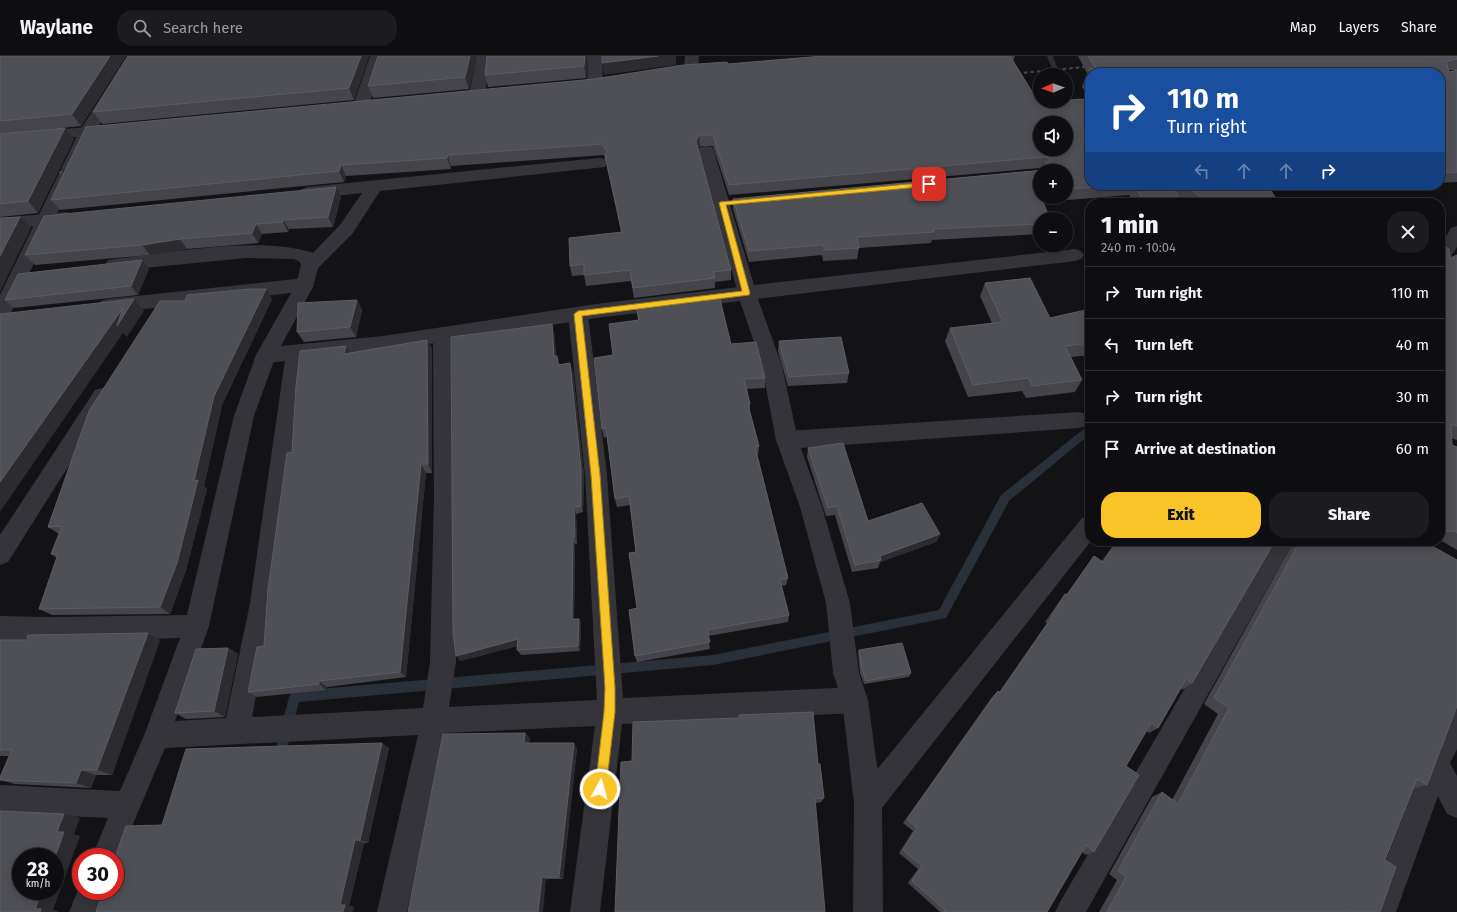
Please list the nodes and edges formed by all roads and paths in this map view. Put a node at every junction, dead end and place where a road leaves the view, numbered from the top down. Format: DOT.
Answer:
graph roads {
  1 [pos="134,56"];
  2 [pos="377,56"];
  3 [pos="484,56"];
  4 [pos="595,56"];
  5 [pos="692,62"];
  6 [pos="707,67"];
  7 [pos="676,71"];
  8 [pos="579,84"];
  9 [pos="493,92"];
  10 [pos="477,94"];
  11 [pos="462,96"];
  12 [pos="376,104"];
  13 [pos="361,106"];
  14 [pos="346,107"];
  15 [pos="124,128"];
  16 [pos="87,132"];
  17 [pos="0,140"];
  18 [pos="706,151"];
  19 [pos="600,163"];
  20 [pos="374,186"];
  21 [pos="296,194"];
  22 [pos="85,216"];
  23 [pos="46,220"];
  24 [pos="0,224"];
  25 [pos="1457,232"];
  26 [pos="1445,252"];
  27 [pos="1075,255"];
  28 [pos="310,265"];
  29 [pos="96,267"];
  30 [pos="42,273"];
  31 [pos="19,275"];
  32 [pos="305,285"];
  33 [pos="747,293"];
  34 [pos="163,300"];
  35 [pos="93,308"];
  36 [pos="578,314"];
  37 [pos="5,316"];
  38 [pos="150,320"];
  39 [pos="443,336"];
  40 [pos="296,353"];
  41 [pos="266,355"];
  42 [pos="112,380"];
  43 [pos="1079,420"];
  44 [pos="787,440"];
  45 [pos="1085,531"];
  46 [pos="1280,546"];
  47 [pos="0,555"];
  48 [pos="197,626"];
  49 [pos="0,628"];
  50 [pos="610,700"];
  51 [pos="855,700"];
  52 [pos="436,711"];
  53 [pos="1457,721"];
  54 [pos="246,731"];
  55 [pos="157,735"];
  56 [pos="1436,764"];
  57 [pos="0,799"];
  58 [pos="868,803"];
  59 [pos="1457,804"];
  60 [pos="128,805"];
  61 [pos="110,848"];
  62 [pos="89,900"];
  63 [pos="84,912"];
  64 [pos="392,912"];
  65 [pos="585,912"];
  66 [pos="868,912"];
  67 [pos="1070,912"];
  68 [pos="1381,912"];
  1 -- 16 [label="street"];
  2 -- 13 [label="street"];
  3 -- 10 [label="street"];
  4 -- 8 [label="street"];
  5 -- 6 [label="street"];
  5 -- 7 [label="street"];
  9 -- 10 [label="street"];
  10 -- 11 [label="street"];
  12 -- 13 [label="street"];
  13 -- 14 [label="street"];
  15 -- 16 [label="street"];
  16 -- 17 [label="street"];
  16 -- 23 [label="street"];
  18 -- 33 [label="street"];
  19 -- 20 [label="street"];
  20 -- 21 [label="street"];
  20 -- 28 [label="street"];
  22 -- 23 [label="street"];
  23 -- 24 [label="street"];
  23 -- 31 [label="street"];
  25 -- 26 [label="street"];
  27 -- 33 [label="street"];
  28 -- 29 [label="street"];
  28 -- 32 [label="street"];
  30 -- 31 [label="street"];
  31 -- 37 [label="street"];
  32 -- 34 [label="street"];
  32 -- 41 [label="street"];
  33 -- 36 [label="street"];
  33 -- 44 [label="street"];
  34 -- 35 [label="street"];
  34 -- 38 [label="street"];
  36 -- 39 [label="street"];
  36 -- 50 [label="street"];
  39 -- 40 [label="street"];
  39 -- 52 [label="street"];
  40 -- 41 [label="street"];
  40 -- 54 [label="street"];
  41 -- 48 [label="street"];
  42 -- 47 [label="street"];
  43 -- 44 [label="street"];
  44 -- 51 [label="street"];
  45 -- 58 [label="street"];
  46 -- 67 [label="street"];
  48 -- 49 [label="street"];
  48 -- 55 [label="street"];
  50 -- 51 [label="street"];
  50 -- 52 [label="street"];
  50 -- 65 [label="street"];
  51 -- 58 [label="street"];
  52 -- 54 [label="street"];
  52 -- 64 [label="street"];
  53 -- 56 [label="street"];
  54 -- 55 [label="street"];
  55 -- 60 [label="street"];
  56 -- 59 [label="street"];
  56 -- 68 [label="street"];
  57 -- 60 [label="street"];
  58 -- 66 [label="street"];
  60 -- 61 [label="street"];
  62 -- 63 [label="street"];
}
